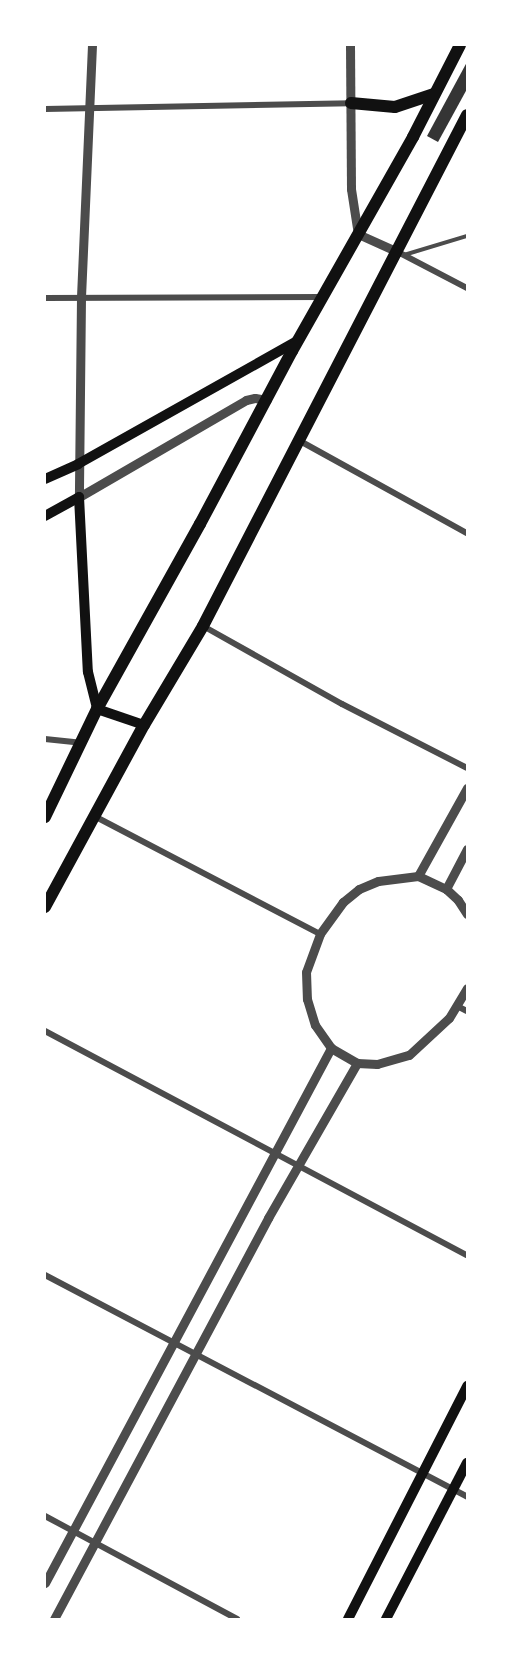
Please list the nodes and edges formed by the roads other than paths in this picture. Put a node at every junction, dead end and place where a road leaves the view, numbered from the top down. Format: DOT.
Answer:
graph roads {
  1 [pos="92,45"];
  2 [pos="350,45"];
  3 [pos="460,45"];
  4 [pos="434,94"];
  5 [pos="351,103"];
  6 [pos="91,108"];
  7 [pos="45,109"];
  8 [pos="467,115"];
  9 [pos="357,234"];
  10 [pos="467,236"];
  11 [pos="401,253"];
  12 [pos="467,288"];
  13 [pos="81,297"];
  14 [pos="322,297"];
  15 [pos="45,298"];
  16 [pos="299,339"];
  17 [pos="267,400"];
  18 [pos="300,441"];
  19 [pos="78,464"];
  20 [pos="45,479"];
  21 [pos="79,497"];
  22 [pos="45,516"];
  23 [pos="467,533"];
  24 [pos="203,626"];
  25 [pos="97,709"];
  26 [pos="144,725"];
  27 [pos="45,740"];
  28 [pos="82,743"];
  29 [pos="467,768"];
  30 [pos="467,788"];
  31 [pos="45,817"];
  32 [pos="96,817"];
  33 [pos="467,849"];
  34 [pos="418,876"];
  35 [pos="446,889"];
  36 [pos="45,907"];
  37 [pos="467,914"];
  38 [pos="320,934"];
  39 [pos="467,988"];
  40 [pos="457,1006"];
  41 [pos="467,1011"];
  42 [pos="45,1031"];
  43 [pos="331,1048"];
  44 [pos="357,1064"];
  45 [pos="274,1153"];
  46 [pos="298,1165"];
  47 [pos="467,1255"];
  48 [pos="45,1275"];
  49 [pos="174,1342"];
  50 [pos="196,1355"];
  51 [pos="467,1386"];
  52 [pos="467,1463"];
  53 [pos="422,1474"];
  54 [pos="453,1490"];
  55 [pos="467,1497"];
  56 [pos="45,1516"];
  57 [pos="74,1531"];
  58 [pos="96,1542"];
  59 [pos="45,1583"];
  60 [pos="54,1619"];
  61 [pos="237,1619"];
  62 [pos="348,1619"];
  63 [pos="386,1619"];
  1 -- 6 [label="street"];
  2 -- 5 [label="street"];
  3 -- 4 [label="main road"];
  4 -- 5 [label="main road"];
  4 -- 9 [label="main road"];
  5 -- 6 [label="street"];
  5 -- 9 [label="street"];
  6 -- 7 [label="street"];
  6 -- 13 [label="street"];
  8 -- 11 [label="main road"];
  9 -- 11 [label="street"];
  9 -- 14 [label="main road"];
  10 -- 11 [label="lane"];
  11 -- 12 [label="street"];
  11 -- 18 [label="main road"];
  13 -- 14 [label="street"];
  13 -- 15 [label="street"];
  13 -- 19 [label="street"];
  14 -- 16 [label="main road"];
  16 -- 17 [label="main road"];
  16 -- 19 [label="main road"];
  17 -- 21 [label="street"];
  17 -- 25 [label="main road"];
  18 -- 23 [label="street"];
  18 -- 24 [label="main road"];
  19 -- 20 [label="main road"];
  19 -- 21 [label="street"];
  21 -- 22 [label="main road"];
  21 -- 25 [label="main road"];
  24 -- 26 [label="main road"];
  24 -- 29 [label="street"];
  25 -- 26 [label="main road"];
  25 -- 28 [label="main road"];
  26 -- 32 [label="main road"];
  27 -- 28 [label="street"];
  28 -- 31 [label="main road"];
  30 -- 34 [label="street"];
  32 -- 36 [label="main road"];
  32 -- 38 [label="street"];
  33 -- 35 [label="street"];
  34 -- 35 [label="street"];
  34 -- 38 [label="street"];
  35 -- 37 [label="street"];
  38 -- 43 [label="street"];
  39 -- 40 [label="street"];
  40 -- 41 [label="street"];
  40 -- 44 [label="street"];
  42 -- 45 [label="street"];
  43 -- 44 [label="street"];
  43 -- 45 [label="street"];
  44 -- 46 [label="street"];
  45 -- 46 [label="street"];
  45 -- 49 [label="street"];
  46 -- 47 [label="street"];
  46 -- 50 [label="street"];
  48 -- 49 [label="street"];
  49 -- 50 [label="street"];
  49 -- 57 [label="street"];
  50 -- 53 [label="street"];
  50 -- 58 [label="street"];
  51 -- 53 [label="main road"];
  52 -- 54 [label="main road"];
  53 -- 54 [label="street"];
  53 -- 62 [label="main road"];
  54 -- 55 [label="street"];
  54 -- 63 [label="main road"];
  56 -- 57 [label="street"];
  57 -- 58 [label="street"];
  57 -- 59 [label="street"];
  58 -- 60 [label="street"];
  58 -- 61 [label="street"];
}
